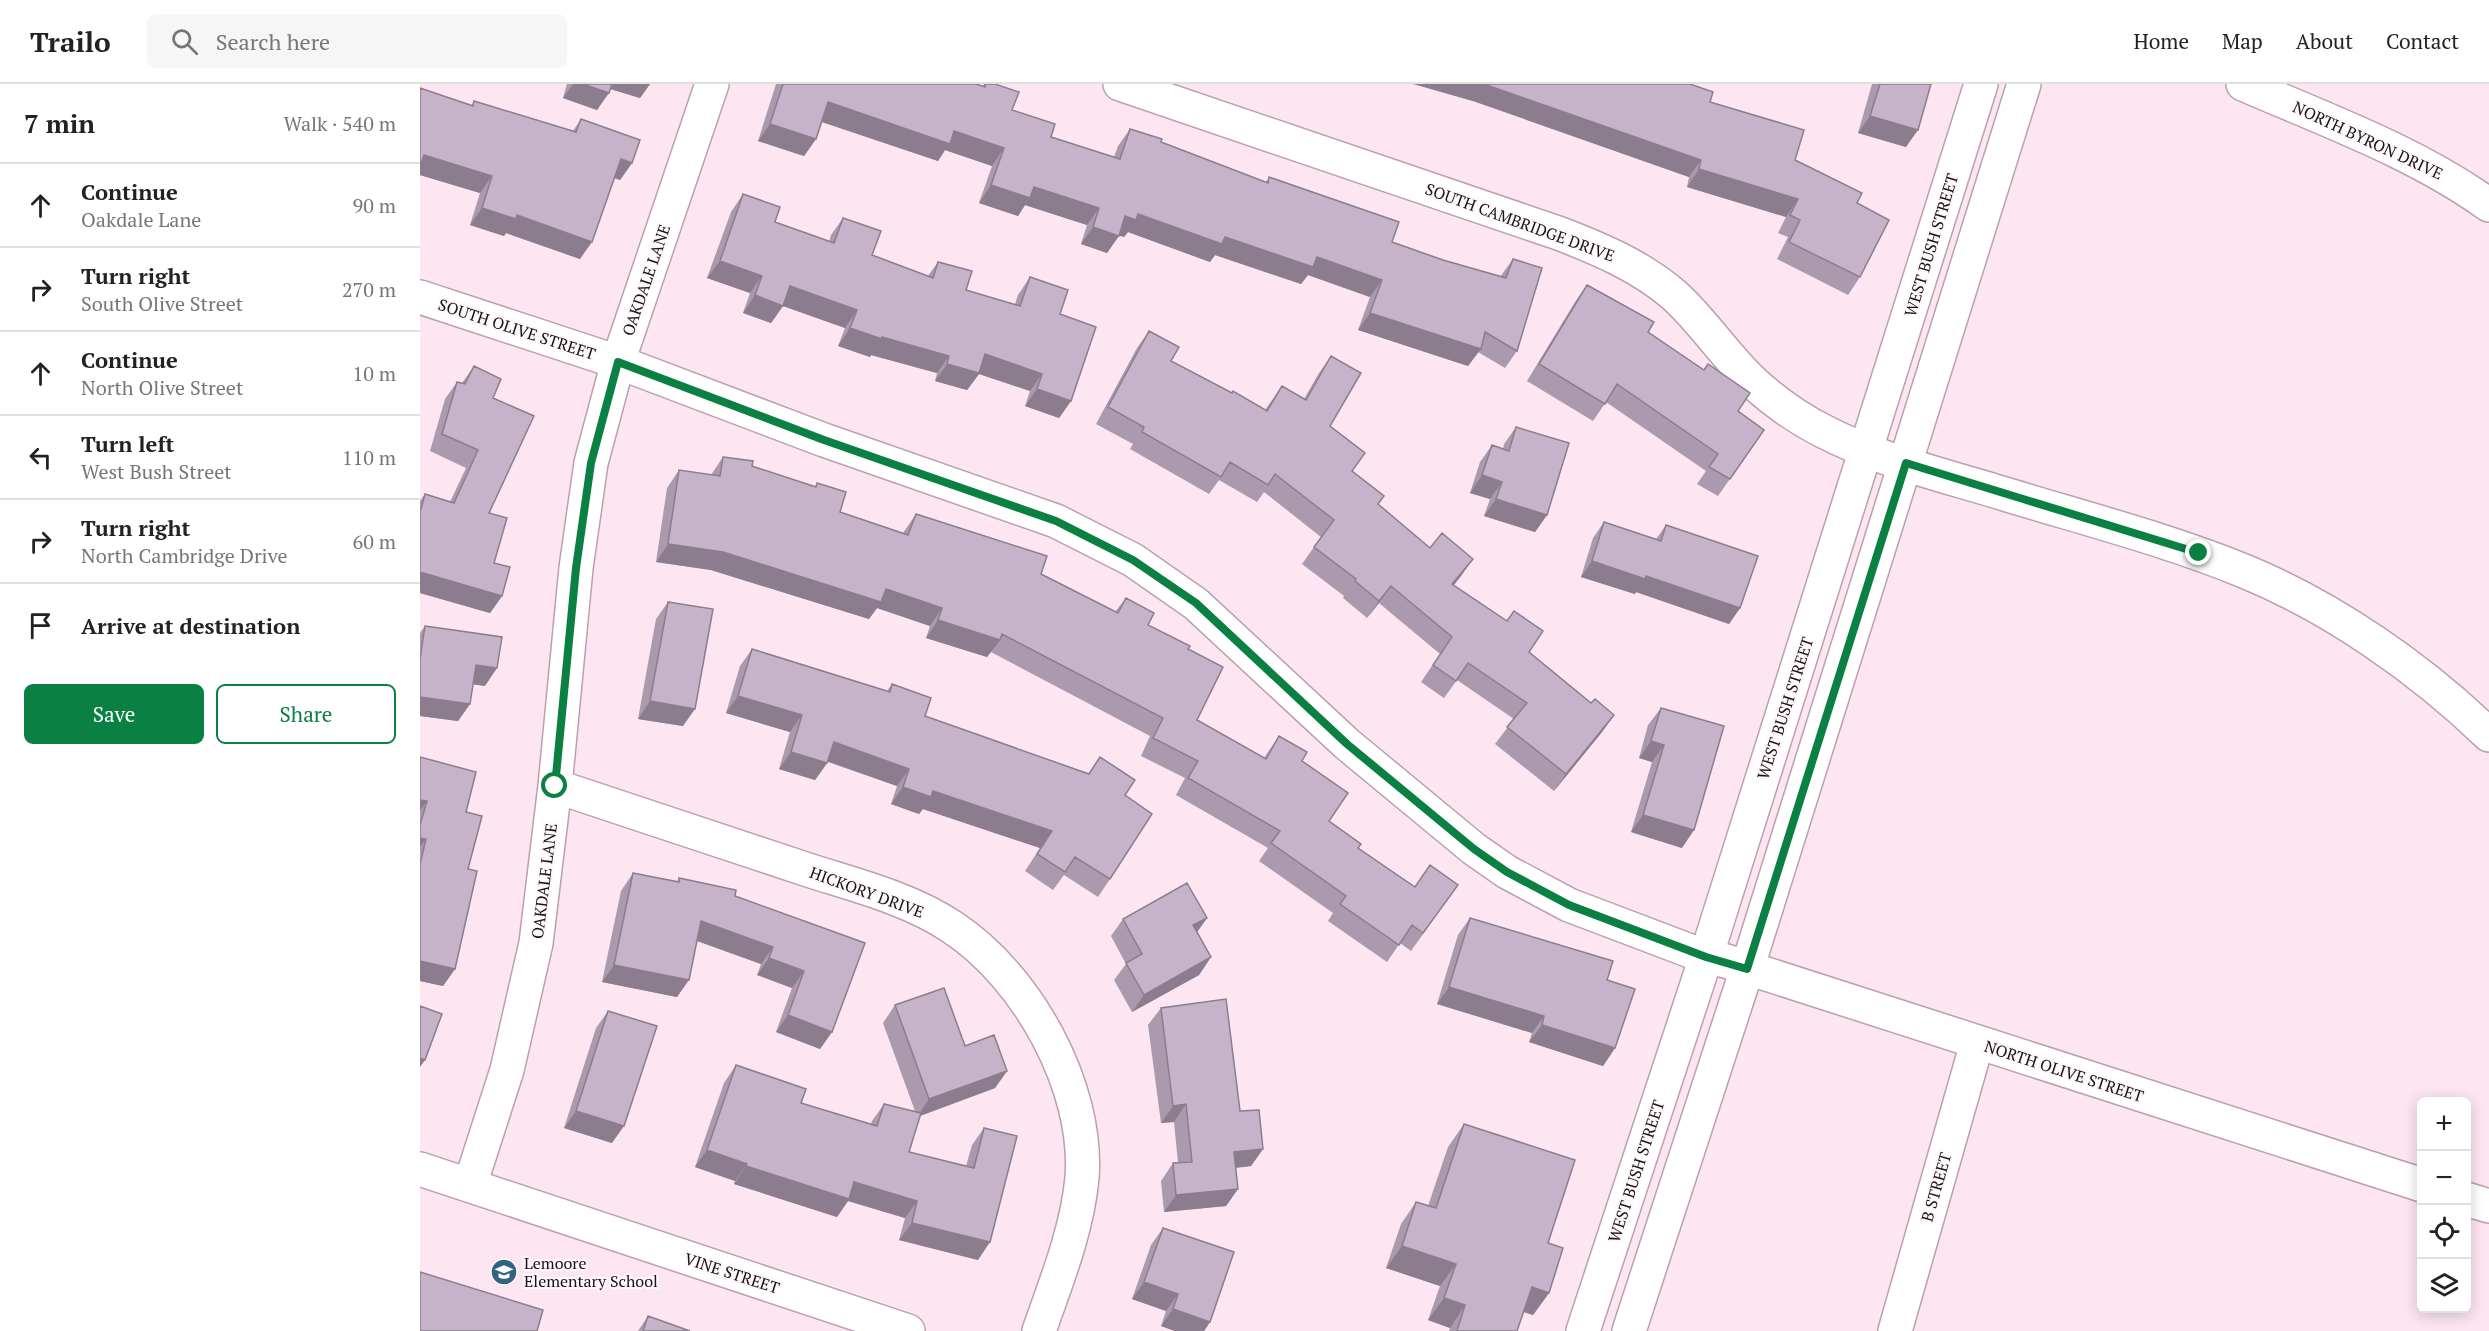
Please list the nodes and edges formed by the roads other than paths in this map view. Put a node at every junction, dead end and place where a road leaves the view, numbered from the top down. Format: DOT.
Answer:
graph roads {
  1 [pos="712,84"];
  2 [pos="1120,84"];
  3 [pos="1981,84"];
  4 [pos="2024,84"];
  5 [pos="2243,84"];
  6 [pos="2489,205"];
  7 [pos="420,297"];
  8 [pos="618,362"];
  9 [pos="1867,450"];
  10 [pos="1906,463"];
  11 [pos="2489,735"];
  12 [pos="555,786"];
  13 [pos="1706,957"];
  14 [pos="1747,969"];
  15 [pos="1977,1043"];
  16 [pos="420,1169"];
  17 [pos="2417,1184"];
  18 [pos="470,1185"];
  19 [pos="2471,1201"];
  20 [pos="2489,1206"];
  21 [pos="908,1331"];
  22 [pos="1039,1331"];
  23 [pos="1583,1331"];
  24 [pos="1629,1331"];
  25 [pos="1895,1331"];
  1 -- 8 [label="street, OAKDALE LANE"];
  2 -- 9 [label="street, SOUTH CAMBRIDGE DRIVE"];
  3 -- 9 [label="street, WEST BUSH STREET"];
  4 -- 10 [label="street"];
  5 -- 6 [label="street, NORTH BYRON DRIVE"];
  7 -- 8 [label="street, SOUTH OLIVE STREET"];
  8 -- 12 [label="street, OAKDALE LANE"];
  8 -- 13 [label="street, SOUTH OLIVE STREET"];
  9 -- 10 [label="street, SOUTH CAMBRIDGE DRIVE"];
  9 -- 13 [label="street, WEST BUSH STREET"];
  10 -- 11 [label="street, SOUTH CAMBRIDGE DRIVE"];
  10 -- 14 [label="street"];
  12 -- 18 [label="street, OAKDALE LANE"];
  12 -- 22 [label="street, HICKORY DRIVE"];
  13 -- 14 [label="street, NORTH OLIVE STREET"];
  13 -- 23 [label="street, WEST BUSH STREET"];
  14 -- 15 [label="street, NORTH OLIVE STREET"];
  14 -- 24 [label="street"];
  15 -- 17 [label="street, NORTH OLIVE STREET"];
  15 -- 25 [label="street, B STREET"];
  16 -- 18 [label="street, VINE STREET"];
  18 -- 21 [label="street, VINE STREET"];
  19 -- 20 [label="street"];
}
